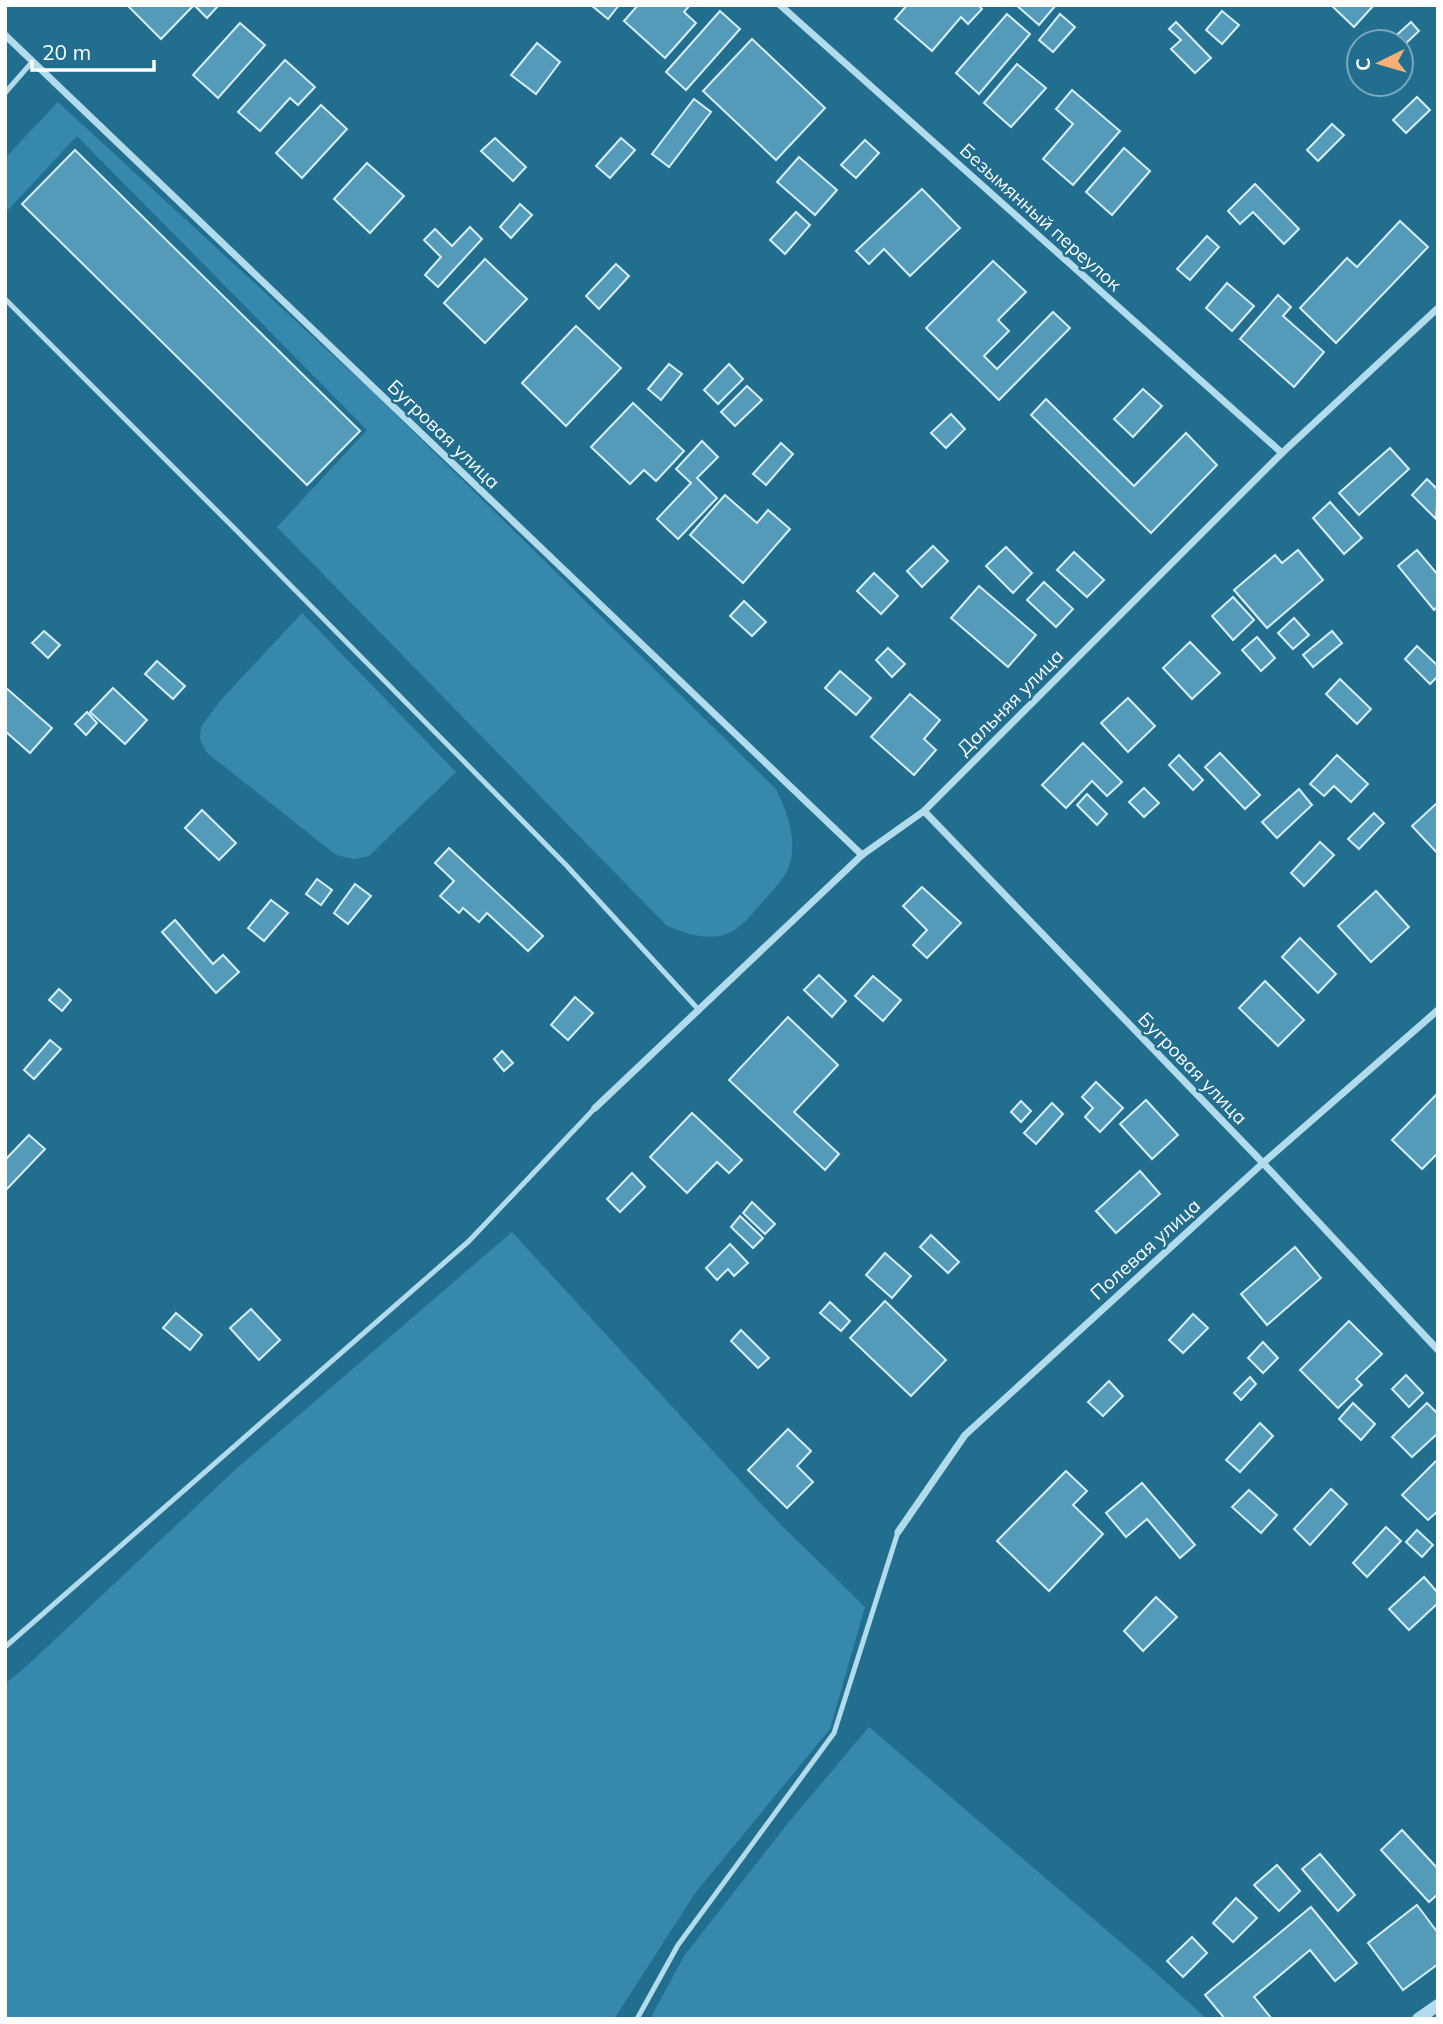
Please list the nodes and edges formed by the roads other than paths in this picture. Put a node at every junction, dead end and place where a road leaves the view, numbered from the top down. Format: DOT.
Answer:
graph roads {
  1 [pos="780,5"];
  2 [pos="5,35"];
  3 [pos="32,62"];
  4 [pos="5,93"];
  5 [pos="5,299"];
  6 [pos="1438,308"];
  7 [pos="1282,453"];
  8 [pos="924,811"];
  9 [pos="862,855"];
  10 [pos="698,1009"];
  11 [pos="1438,1010"];
  12 [pos="595,1108"];
  13 [pos="1263,1163"];
  14 [pos="1438,1350"];
  15 [pos="898,1532"];
  16 [pos="5,1647"];
  17 [pos="1438,2005"];
  18 [pos="637,2019"];
  19 [pos="1418,2019"];
  1 -- 7 [label="street, Безымянный переулок"];
  2 -- 3 [label="street, Бугровая улица"];
  3 -- 4 [label="lane"];
  3 -- 9 [label="street, Бугровая улица"];
  5 -- 10 [label="lane"];
  6 -- 7 [label="street, Дальняя улица"];
  7 -- 8 [label="street, Дальняя улица"];
  8 -- 9 [label="street, Дальняя улица"];
  8 -- 13 [label="street, Бугровая улица"];
  9 -- 10 [label="street, Дальняя улица"];
  10 -- 12 [label="street, Дальняя улица"];
  11 -- 13 [label="street, Полевая улица"];
  12 -- 16 [label="lane"];
  13 -- 14 [label="street, Бугровая улица"];
  13 -- 15 [label="street, Полевая улица"];
  15 -- 18 [label="lane"];
  17 -- 19 [label="street"];
}
